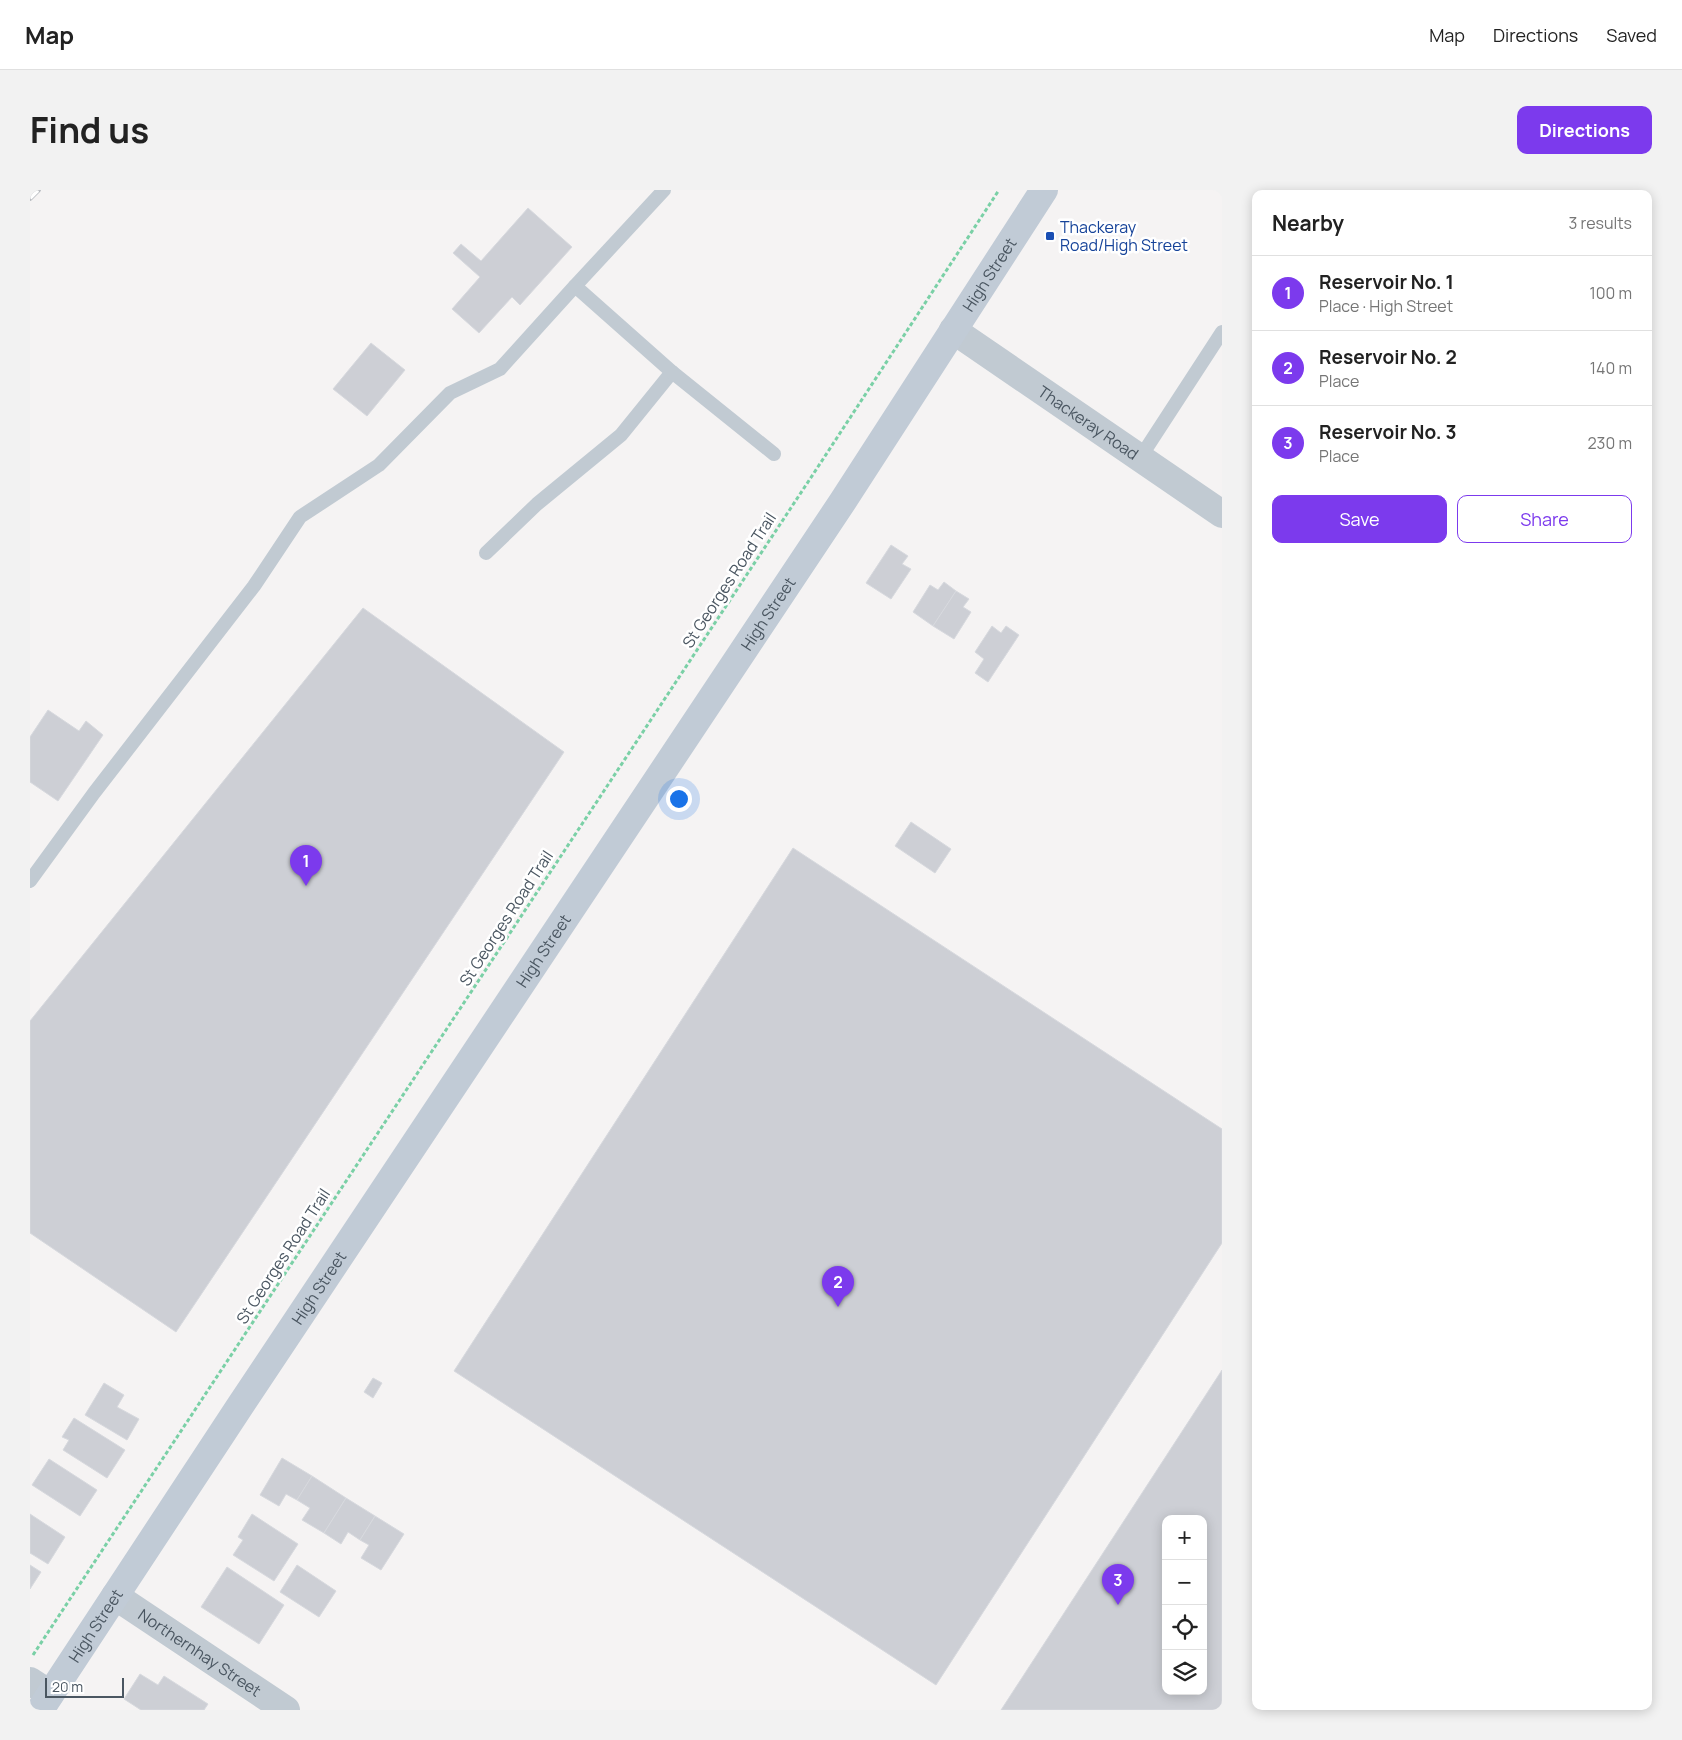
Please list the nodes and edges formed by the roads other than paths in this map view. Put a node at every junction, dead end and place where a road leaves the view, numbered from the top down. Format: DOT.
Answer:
graph roads {
  1 [pos="664,190"];
  2 [pos="1044,190"];
  3 [pos="575,286"];
  4 [pos="953,330"];
  5 [pos="1222,332"];
  6 [pos="672,372"];
  7 [pos="774,454"];
  8 [pos="1140,458"];
  9 [pos="1222,514"];
  10 [pos="486,553"];
  11 [pos="30,881"];
  12 [pos="115,1596"];
  13 [pos="40,1695"];
  14 [pos="286,1710"];
  1 -- 3 [label="lane"];
  2 -- 4 [label="main road, High Street"];
  3 -- 6 [label="lane"];
  3 -- 11 [label="lane"];
  4 -- 8 [label="street, Thackeray Road"];
  4 -- 12 [label="main road, High Street"];
  5 -- 8 [label="lane"];
  6 -- 7 [label="lane"];
  6 -- 10 [label="lane"];
  8 -- 9 [label="street, Thackeray Road"];
  12 -- 13 [label="main road, High Street"];
  12 -- 14 [label="street, Northernhay Street"];
}
